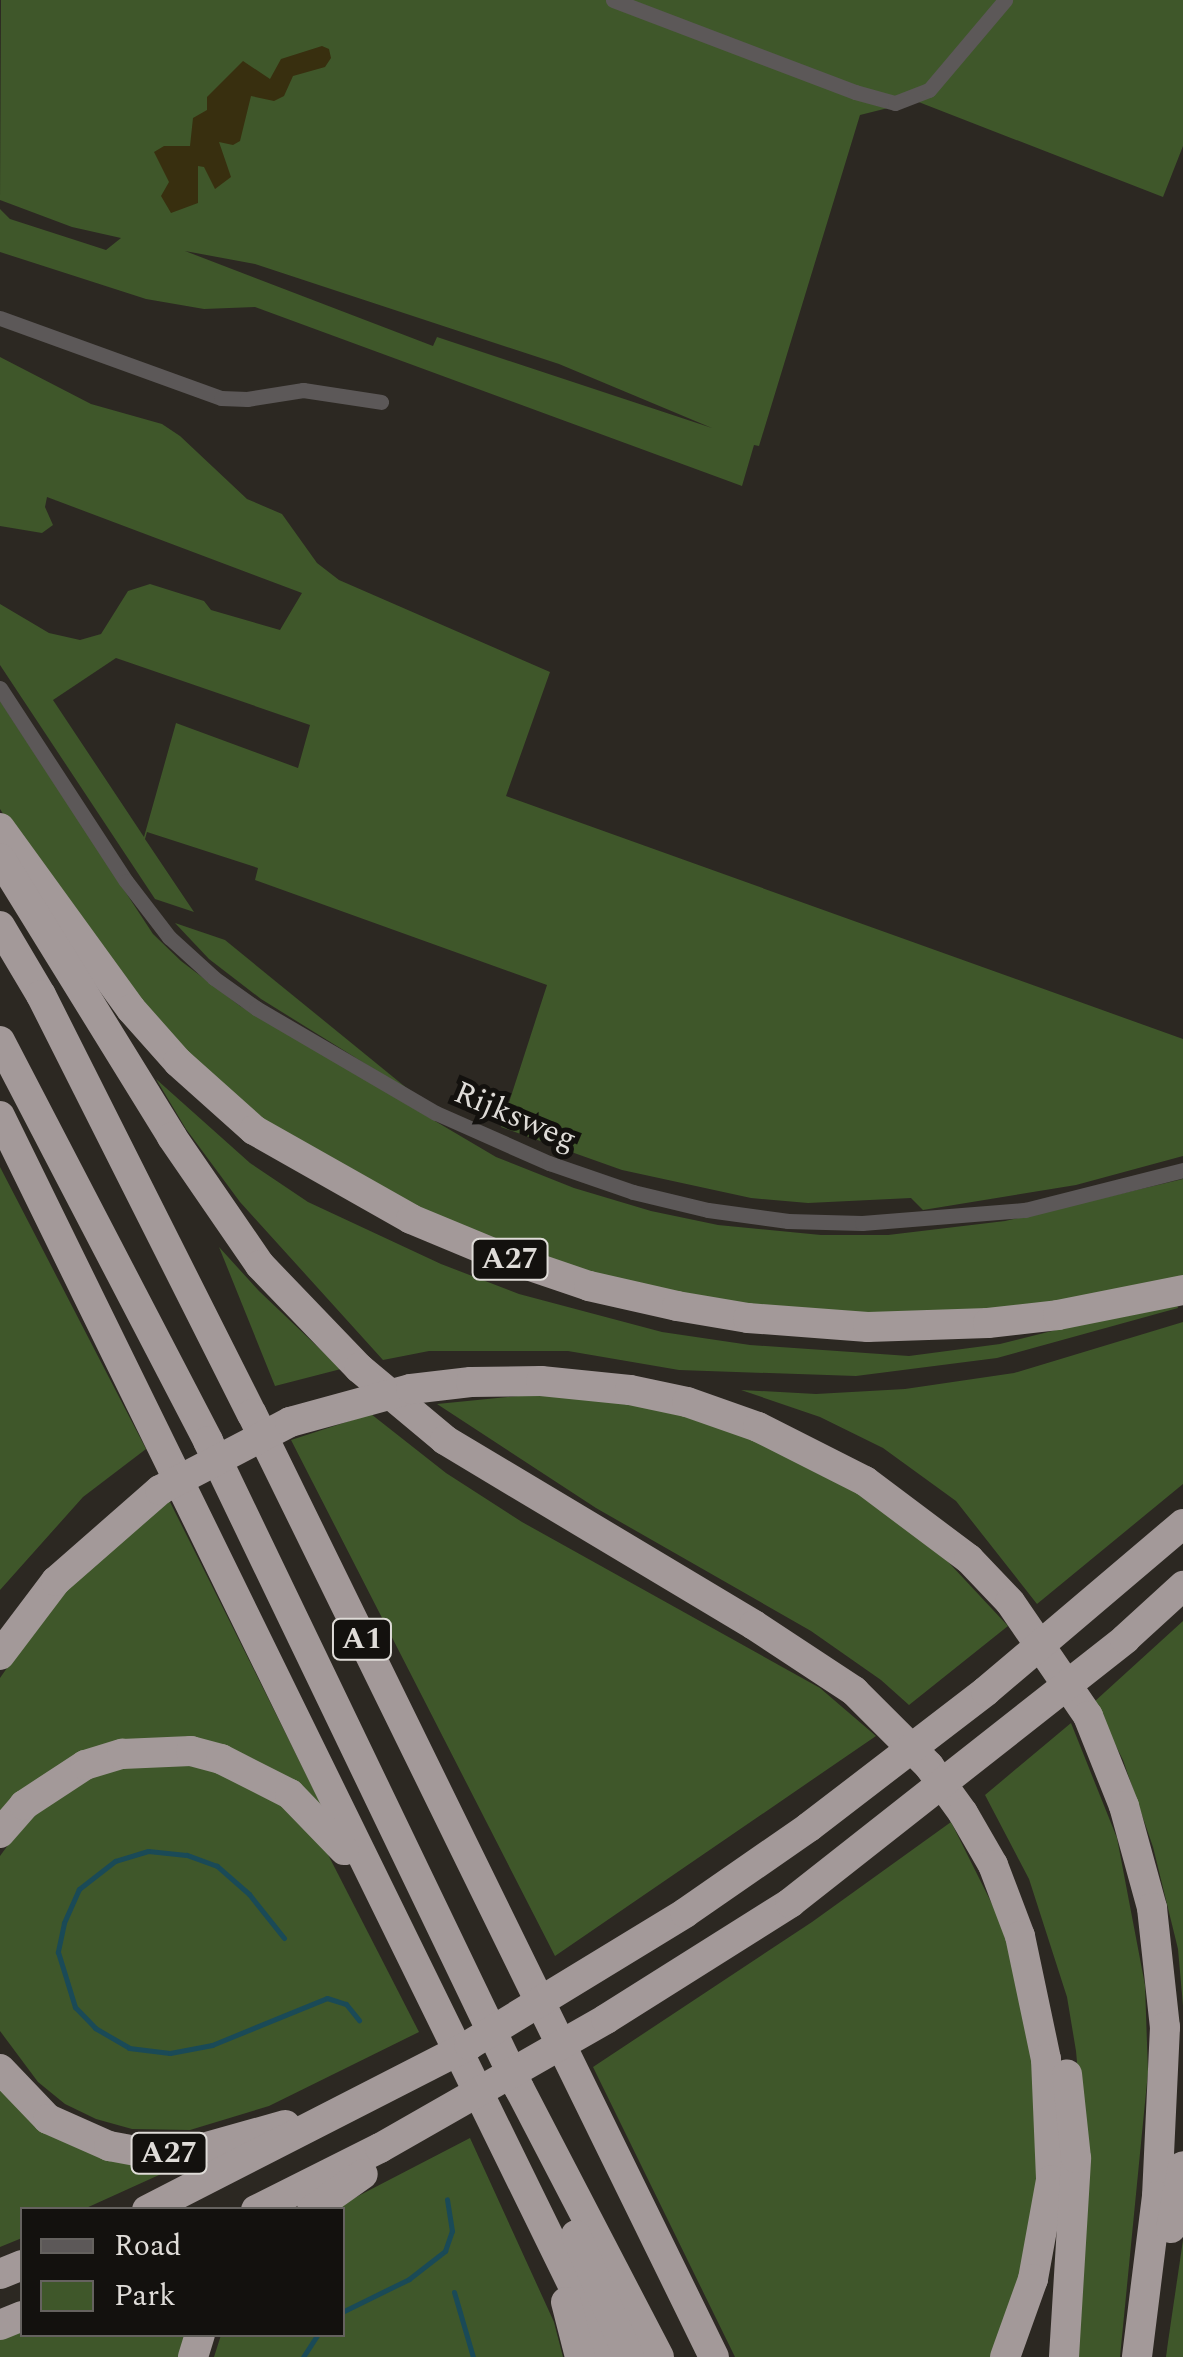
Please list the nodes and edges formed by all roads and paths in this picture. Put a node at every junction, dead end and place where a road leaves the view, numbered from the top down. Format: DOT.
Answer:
graph roads {
  1 [pos="613,0"];
  2 [pos="1005,0"];
  3 [pos="0,318"];
  4 [pos="381,402"];
  5 [pos="0,688"];
  6 [pos="0,828"];
  7 [pos="0,858"];
  8 [pos="0,926"];
  9 [pos="0,1041"];
  10 [pos="0,1116"];
  11 [pos="1183,1170"];
  12 [pos="1183,1290"];
  13 [pos="1183,1524"];
  14 [pos="644,1558"];
  15 [pos="1183,1586"];
  16 [pos="0,1655"];
  17 [pos="0,1833"];
  18 [pos="377,1892"];
  19 [pos="0,2069"];
  20 [pos="520,2088"];
  21 [pos="360,2105"];
  22 [pos="383,2154"];
  23 [pos="1183,2166"];
  24 [pos="152,2207"];
  25 [pos="263,2207"];
  26 [pos="316,2207"];
  27 [pos="552,2251"];
  28 [pos="580,2357"];
  29 [pos="608,2357"];
  30 [pos="628,2357"];
  31 [pos="659,2357"];
  32 [pos="714,2357"];
  33 [pos="1005,2357"];
  34 [pos="1064,2357"];
  35 [pos="1138,2357"];
  1 -- 2 [label="street"];
  3 -- 4 [label="street"];
  5 -- 11 [label="street, Rijksweg"];
  6 -- 12 [label="highway, A27"];
  7 -- 14 [label="highway"];
  8 -- 32 [label="highway, A1"];
  9 -- 20 [label="highway, A1"];
  10 -- 18 [label="highway"];
  13 -- 21 [label="highway, A27"];
  14 -- 33 [label="highway"];
  14 -- 34 [label="highway"];
  15 -- 22 [label="highway"];
  16 -- 35 [label="highway"];
  17 -- 18 [label="highway"];
  18 -- 27 [label="highway"];
  19 -- 21 [label="highway, A27"];
  20 -- 30 [label="highway, A1"];
  20 -- 31 [label="highway, A1"];
  21 -- 24 [label="highway, A27"];
  22 -- 25 [label="highway"];
  22 -- 26 [label="highway"];
  23 -- 35 [label="highway"];
  27 -- 28 [label="highway"];
  27 -- 29 [label="highway"];
}
